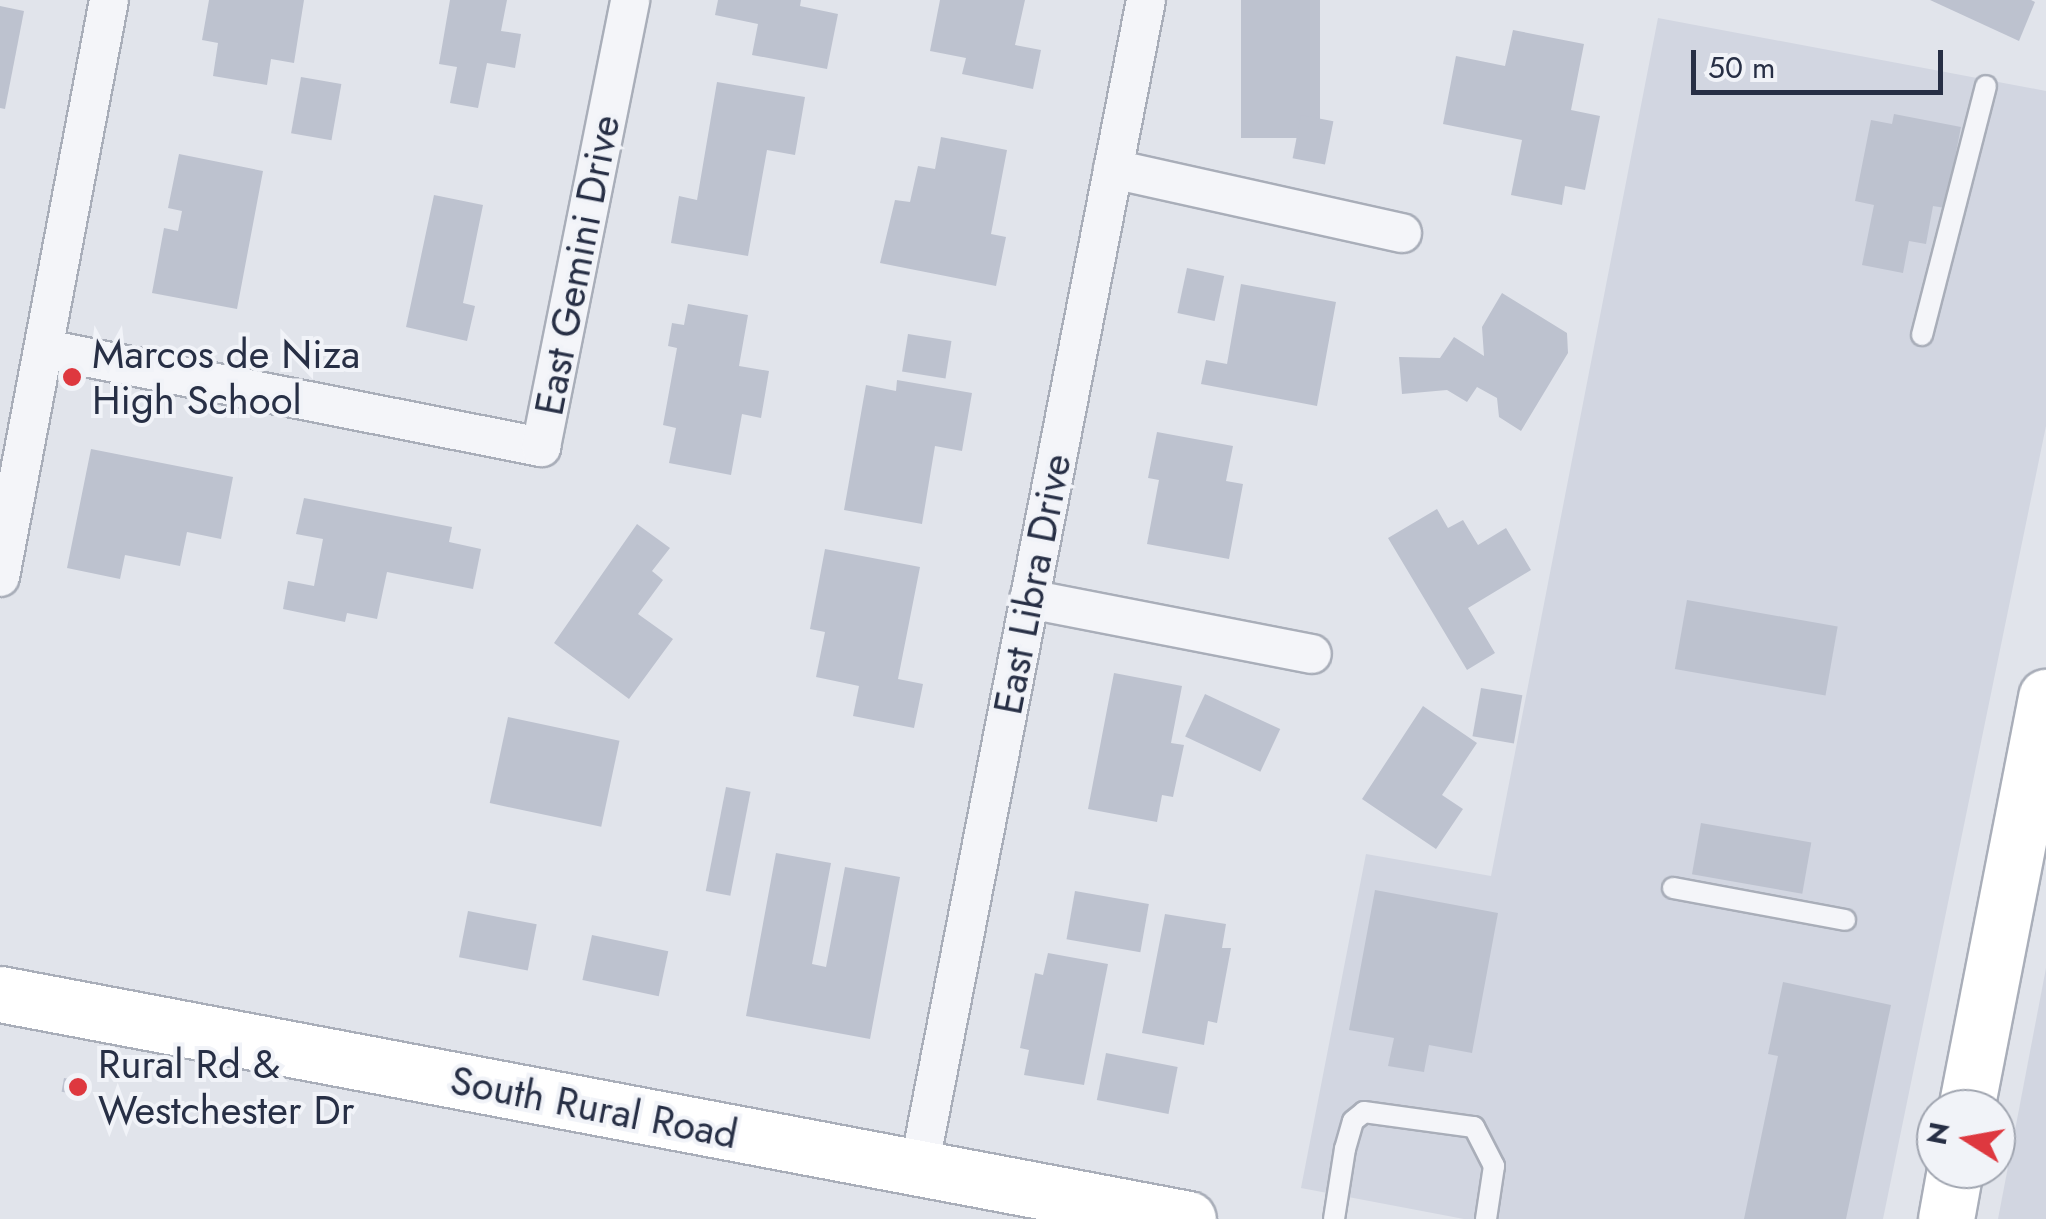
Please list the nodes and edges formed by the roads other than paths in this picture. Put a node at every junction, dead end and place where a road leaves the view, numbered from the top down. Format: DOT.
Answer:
graph roads {
  1 [pos="109,0"];
  2 [pos="630,0"];
  3 [pos="1146,0"];
  4 [pos="1986,86"];
  5 [pos="1113,169"];
  6 [pos="1402,233"];
  7 [pos="1922,335"];
  8 [pos="45,349"];
  9 [pos="0,577"];
  10 [pos="1030,599"];
  11 [pos="1312,654"];
  12 [pos="2046,697"];
  13 [pos="1672,888"];
  14 [pos="1845,920"];
  15 [pos="0,994"];
  16 [pos="1970,1089"];
  17 [pos="919,1168"];
  18 [pos="1951,1189"];
  19 [pos="1188,1219"];
  20 [pos="1334,1219"];
  21 [pos="1486,1219"];
  22 [pos="1946,1219"];
  1 -- 8 [label="street"];
  2 -- 8 [label="street, East Gemini Drive"];
  3 -- 5 [label="street, East Libra Drive"];
  4 -- 7 [label="lane"];
  5 -- 6 [label="street"];
  5 -- 10 [label="street, East Libra Drive"];
  8 -- 9 [label="street"];
  10 -- 11 [label="street"];
  10 -- 17 [label="street, East Libra Drive"];
  12 -- 16 [label="main road"];
  13 -- 14 [label="lane"];
  15 -- 17 [label="main road, South Rural Road"];
  17 -- 19 [label="main road, South Rural Road"];
  18 -- 22 [label="main road"];
  20 -- 21 [label="lane"];
}
